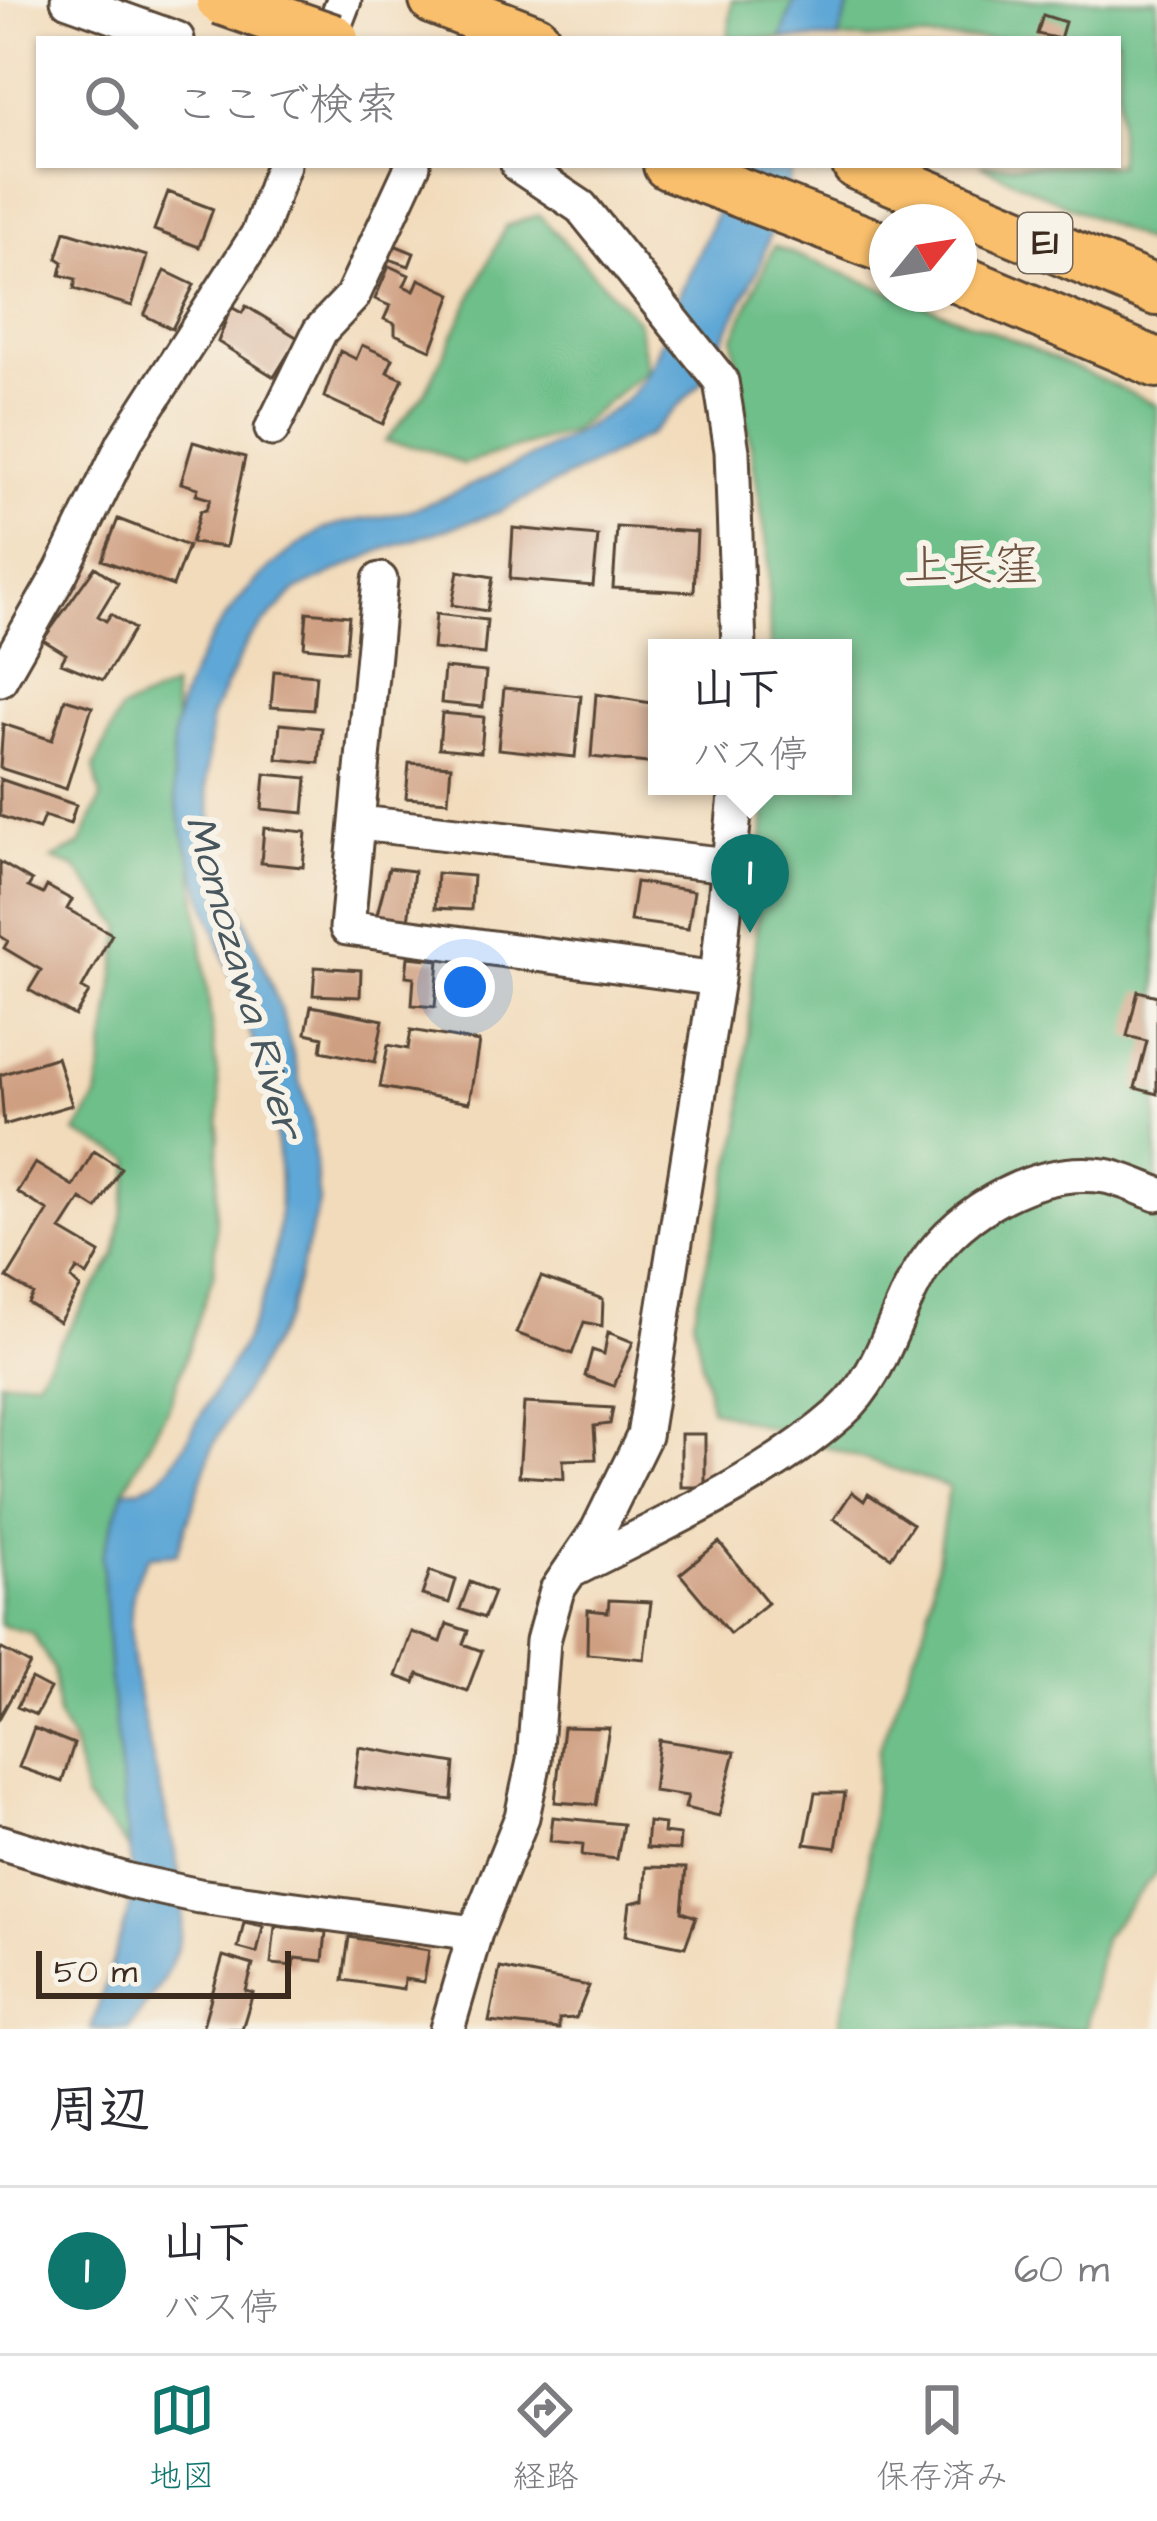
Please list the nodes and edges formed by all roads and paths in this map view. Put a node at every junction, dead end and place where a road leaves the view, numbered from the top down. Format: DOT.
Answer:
graph roads {
  1 [pos="68,0"];
  2 [pos="221,0"];
  3 [pos="344,0"];
  4 [pos="434,0"];
  5 [pos="168,36"];
  6 [pos="323,36"];
  7 [pos="333,36"];
  8 [pos="527,36"];
  9 [pos="282,168"];
  10 [pos="412,168"];
  11 [pos="522,168"];
  12 [pos="676,168"];
  13 [pos="865,168"];
  14 [pos="869,242"];
  15 [pos="977,287"];
  16 [pos="1157,291"];
  17 [pos="1157,363"];
  18 [pos="272,429"];
  19 [pos="380,580"];
  20 [pos="739,639"];
  21 [pos="0,679"];
  22 [pos="736,795"];
  23 [pos="361,823"];
  24 [pos="728,865"];
  25 [pos="717,979"];
  26 [pos="1157,1194"];
  27 [pos="573,1570"];
  28 [pos="0,1842"];
  29 [pos="475,1933"];
  30 [pos="447,2029"];
  1 -- 5 [label="street"];
  2 -- 6 [label="highway, bridge"];
  3 -- 7 [label="street"];
  4 -- 8 [label="highway"];
  9 -- 21 [label="street"];
  10 -- 18 [label="street"];
  11 -- 20 [label="street"];
  12 -- 14 [label="highway"];
  13 -- 16 [label="highway, E1"];
  15 -- 17 [label="highway, E1"];
  19 -- 23 [label="street"];
  22 -- 24 [label="street"];
  23 -- 24 [label="street"];
  23 -- 25 [label="street"];
  24 -- 25 [label="street"];
  25 -- 27 [label="street"];
  26 -- 27 [label="street"];
  27 -- 29 [label="street"];
  28 -- 29 [label="street"];
  29 -- 30 [label="street"];
}
